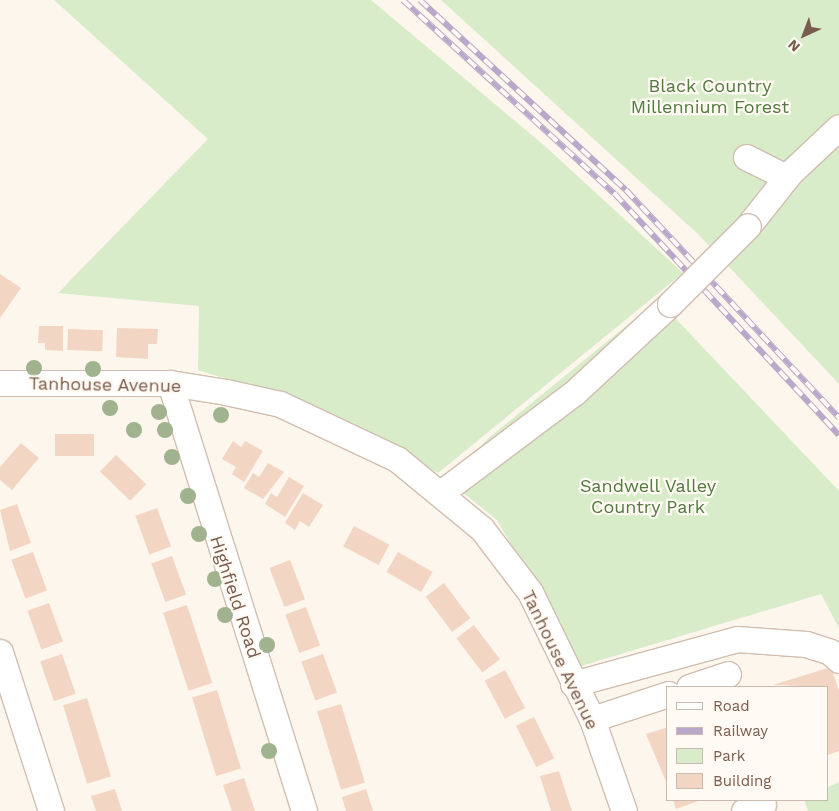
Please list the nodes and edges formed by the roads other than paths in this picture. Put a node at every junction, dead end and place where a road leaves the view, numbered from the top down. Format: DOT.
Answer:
graph roads {
  1 [pos="839,128"];
  2 [pos="746,157"];
  3 [pos="786,177"];
  4 [pos="0,383"];
  5 [pos="170,383"];
  6 [pos="442,492"];
  7 [pos="0,652"];
  8 [pos="839,660"];
  9 [pos="728,674"];
  10 [pos="573,684"];
  11 [pos="692,686"];
  12 [pos="666,695"];
  13 [pos="592,719"];
  14 [pos="51,811"];
  15 [pos="304,811"];
  16 [pos="624,811"];
  1 -- 3 [label="street"];
  2 -- 3 [label="street"];
  3 -- 6 [label="street, bridge"];
  4 -- 5 [label="street, Tanhouse Avenue"];
  5 -- 6 [label="street, Tanhouse Avenue"];
  5 -- 15 [label="street, Highfield Road"];
  6 -- 10 [label="street, Tanhouse Avenue"];
  7 -- 14 [label="street"];
  8 -- 10 [label="street"];
  9 -- 11 [label="street"];
  10 -- 13 [label="street, Tanhouse Avenue"];
  12 -- 13 [label="street"];
  13 -- 16 [label="street, Tanhouse Avenue"];
}
